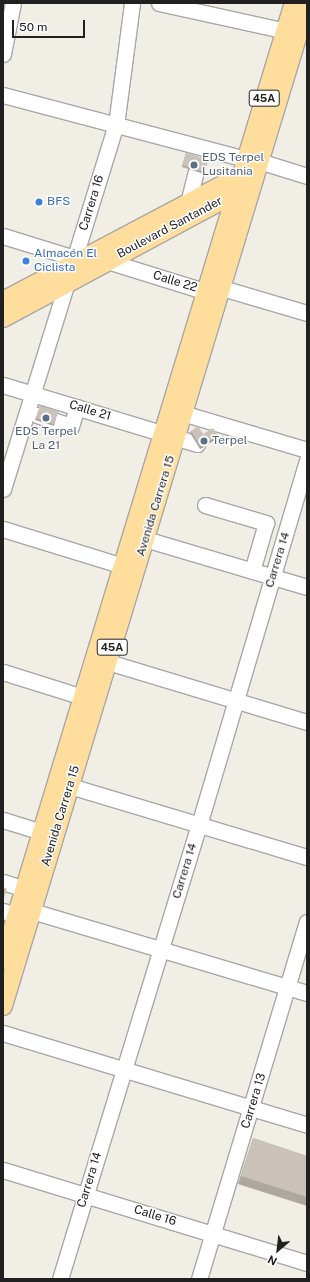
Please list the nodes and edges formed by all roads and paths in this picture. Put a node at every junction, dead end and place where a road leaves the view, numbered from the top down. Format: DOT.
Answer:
graph roads {
  1 [pos="13,3"];
  2 [pos="132,3"];
  3 [pos="159,3"];
  4 [pos="294,3"];
  5 [pos="307,5"];
  6 [pos="297,34"];
  7 [pos="3,54"];
  8 [pos="3,95"];
  9 [pos="116,125"];
  10 [pos="200,160"];
  11 [pos="250,170"];
  12 [pos="307,176"];
  13 [pos="236,193"];
  14 [pos="188,203"];
  15 [pos="3,236"];
  16 [pos="79,259"];
  17 [pos="109,261"];
  18 [pos="67,284"];
  19 [pos="215,290"];
  20 [pos="3,301"];
  21 [pos="307,313"];
  22 [pos="3,318"];
  23 [pos="3,385"];
  24 [pos="32,394"];
  25 [pos="76,407"];
  26 [pos="27,412"];
  27 [pos="177,412"];
  28 [pos="170,436"];
  29 [pos="197,444"];
  30 [pos="307,450"];
  31 [pos="307,461"];
  32 [pos="3,489"];
  33 [pos="204,505"];
  34 [pos="3,529"];
  35 [pos="146,539"];
  36 [pos="123,566"];
  37 [pos="252,571"];
  38 [pos="273,577"];
  39 [pos="307,587"];
  40 [pos="108,662"];
  41 [pos="3,672"];
  42 [pos="83,697"];
  43 [pos="236,701"];
  44 [pos="307,722"];
  45 [pos="70,786"];
  46 [pos="3,820"];
  47 [pos="199,825"];
  48 [pos="42,832"];
  49 [pos="307,857"];
  50 [pos="3,882"];
  51 [pos="25,889"];
  52 [pos="17,912"];
  53 [pos="307,922"];
  54 [pos="161,949"];
  55 [pos="3,960"];
  56 [pos="288,987"];
  57 [pos="307,993"];
  58 [pos="3,1006"];
  59 [pos="3,1033"];
  60 [pos="124,1070"];
  61 [pos="252,1108"];
  62 [pos="307,1125"];
  63 [pos="3,1170"];
  64 [pos="85,1195"];
  65 [pos="213,1234"];
  66 [pos="307,1263"];
  67 [pos="60,1279"];
  68 [pos="200,1279"];
  1 -- 7 [label="street"];
  2 -- 9 [label="street, Carrera 16"];
  3 -- 6 [label="street"];
  4 -- 6 [label="main road, Avenida Carrera 15 / 45A"];
  5 -- 6 [label="main road, Avenida Carrera 15 / 45A"];
  6 -- 11 [label="main road, Avenida Carrera 15 / 45A"];
  8 -- 9 [label="street"];
  9 -- 10 [label="street"];
  9 -- 16 [label="street, Carrera 16"];
  10 -- 11 [label="street"];
  10 -- 14 [label="street"];
  11 -- 12 [label="street"];
  11 -- 13 [label="main road, Boulevard Santander"];
  11 -- 14 [label="main road, Boulevard Santander"];
  11 -- 19 [label="main road, Avenida Carrera 15 / 45A"];
  13 -- 17 [label="main road, Boulevard Santander"];
  13 -- 19 [label="main road, Avenida Carrera 15 / 45A"];
  14 -- 16 [label="main road, Boulevard Santander"];
  15 -- 16 [label="street, Calle 22"];
  16 -- 17 [label="street, Calle 22"];
  16 -- 18 [label="street, Carrera 16"];
  16 -- 20 [label="main road, Boulevard Santander"];
  17 -- 18 [label="main road, Boulevard Santander"];
  17 -- 19 [label="street, Calle 22"];
  18 -- 22 [label="main road, Boulevard Santander"];
  18 -- 24 [label="street, Carrera 16"];
  19 -- 21 [label="street, Calle 22"];
  19 -- 27 [label="main road, Avenida Carrera 15 / 45A"];
  23 -- 24 [label="street, Calle 21"];
  24 -- 25 [label="street, Calle 21"];
  24 -- 26 [label="street, Carrera 16"];
  25 -- 26 [label="street"];
  25 -- 28 [label="street, Calle 21"];
  26 -- 32 [label="street, Carrera 16"];
  27 -- 28 [label="main road, Avenida Carrera 15 / 45A"];
  27 -- 30 [label="street"];
  28 -- 29 [label="street, Calle 21"];
  28 -- 35 [label="main road, Avenida Carrera 15 / 45A"];
  28 -- 36 [label="main road, Avenida Carrera 15 / 45A"];
  31 -- 38 [label="street, Carrera 14"];
  33 -- 37 [label="street"];
  34 -- 36 [label="street"];
  35 -- 37 [label="street"];
  35 -- 40 [label="main road, Avenida Carrera 15 / 45A"];
  36 -- 42 [label="main road, Avenida Carrera 15 / 45A"];
  37 -- 38 [label="street"];
  38 -- 39 [label="street"];
  38 -- 43 [label="street, Carrera 14"];
  40 -- 43 [label="street"];
  40 -- 45 [label="main road, Avenida Carrera 15 / 45A"];
  41 -- 42 [label="street"];
  42 -- 48 [label="main road, Avenida Carrera 15 / 45A"];
  43 -- 44 [label="street"];
  43 -- 47 [label="street, Carrera 14"];
  45 -- 47 [label="street"];
  45 -- 52 [label="main road, Avenida Carrera 15 / 45A"];
  46 -- 48 [label="street"];
  47 -- 49 [label="street"];
  47 -- 54 [label="street, Carrera 14"];
  48 -- 51 [label="main road, Avenida Carrera 15 / 45A"];
  50 -- 51 [label="street"];
  51 -- 52 [label="main road, Avenida Carrera 15 / 45A"];
  52 -- 54 [label="street"];
  52 -- 55 [label="main road, Avenida Carrera 15 / 45A"];
  52 -- 58 [label="main road, Avenida Carrera 15 / 45A"];
  53 -- 56 [label="street, Carrera 13"];
  54 -- 56 [label="street"];
  54 -- 60 [label="street, Carrera 14"];
  56 -- 57 [label="street"];
  56 -- 61 [label="street, Carrera 13"];
  59 -- 60 [label="street"];
  60 -- 61 [label="street"];
  60 -- 64 [label="street, Carrera 14"];
  61 -- 62 [label="street"];
  61 -- 65 [label="street, Carrera 13"];
  63 -- 64 [label="street, Calle 16"];
  64 -- 65 [label="street, Calle 16"];
  64 -- 67 [label="street, Carrera 14"];
  65 -- 66 [label="street, Calle 16"];
  65 -- 68 [label="street, Carrera 13"];
}
